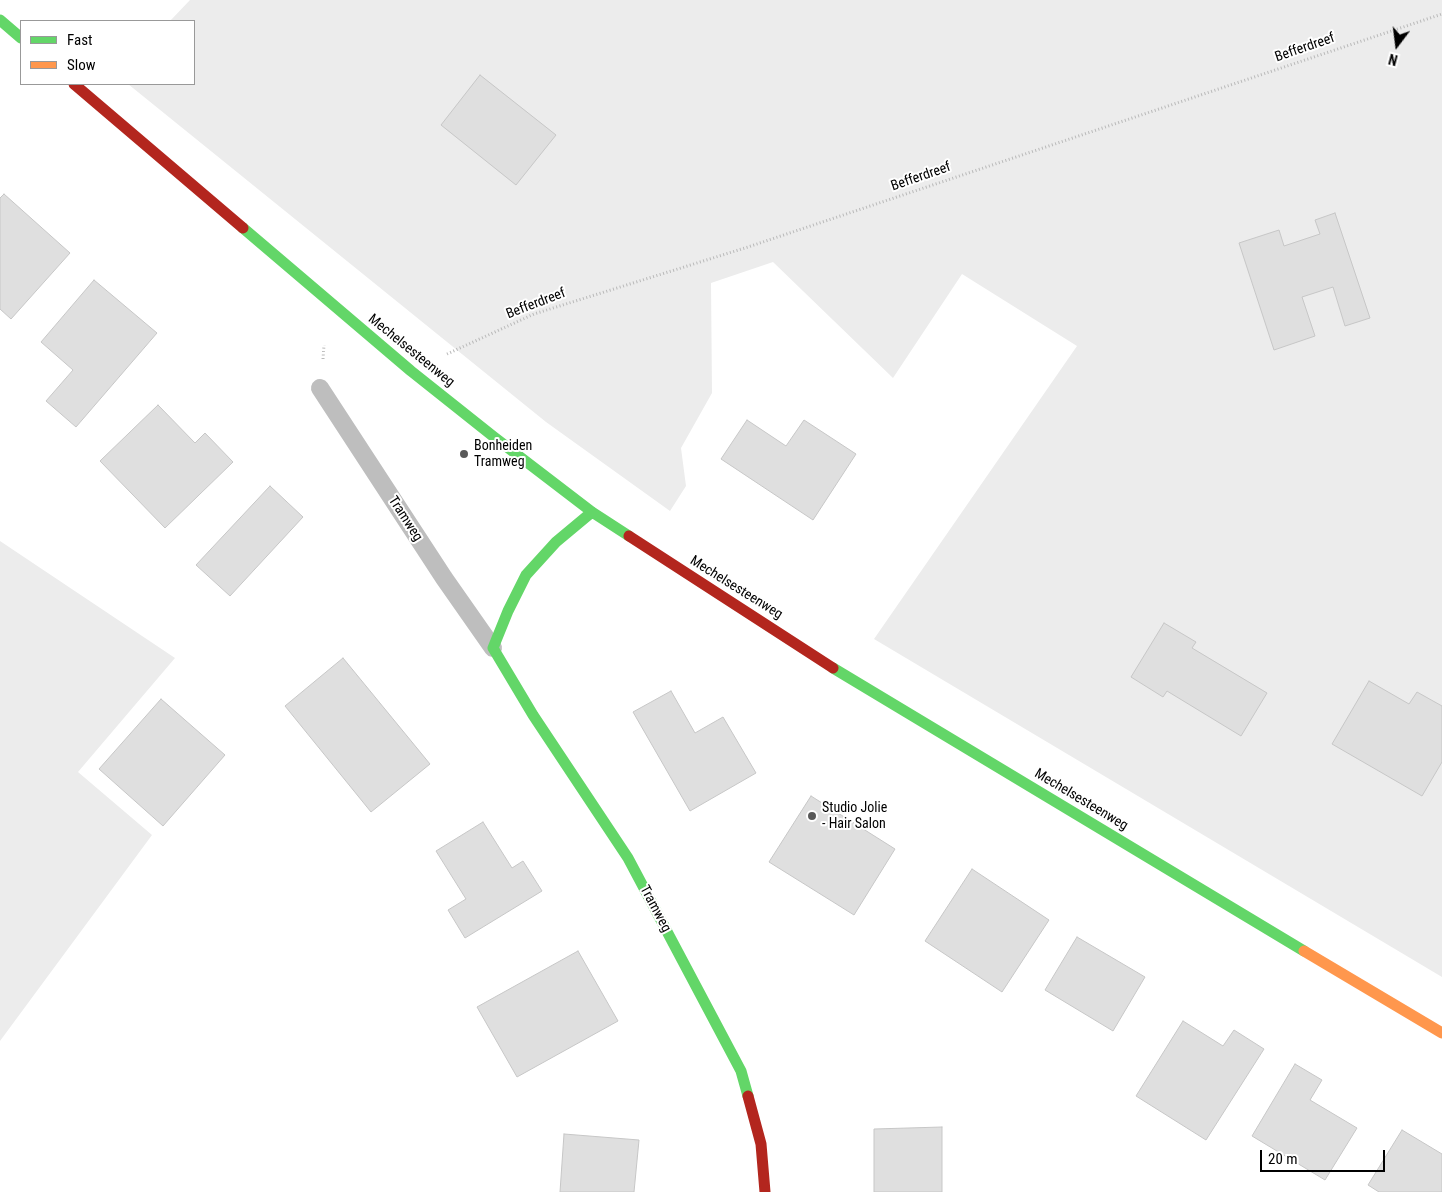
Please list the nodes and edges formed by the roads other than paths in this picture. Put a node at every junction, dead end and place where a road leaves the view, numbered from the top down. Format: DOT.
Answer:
graph roads {
  1 [pos="0,20"];
  2 [pos="20,37"];
  3 [pos="75,85"];
  4 [pos="320,388"];
  5 [pos="592,512"];
  6 [pos="494,648"];
  7 [pos="1442,1033"];
  8 [pos="765,1192"];
  1 -- 2 [label="street"];
  3 -- 5 [label="street, Mechelsesteenweg"];
  4 -- 6 [label="lane, Tramweg"];
  5 -- 6 [label="street"];
  5 -- 7 [label="street, Mechelsesteenweg"];
  6 -- 8 [label="street, Tramweg"];
}
